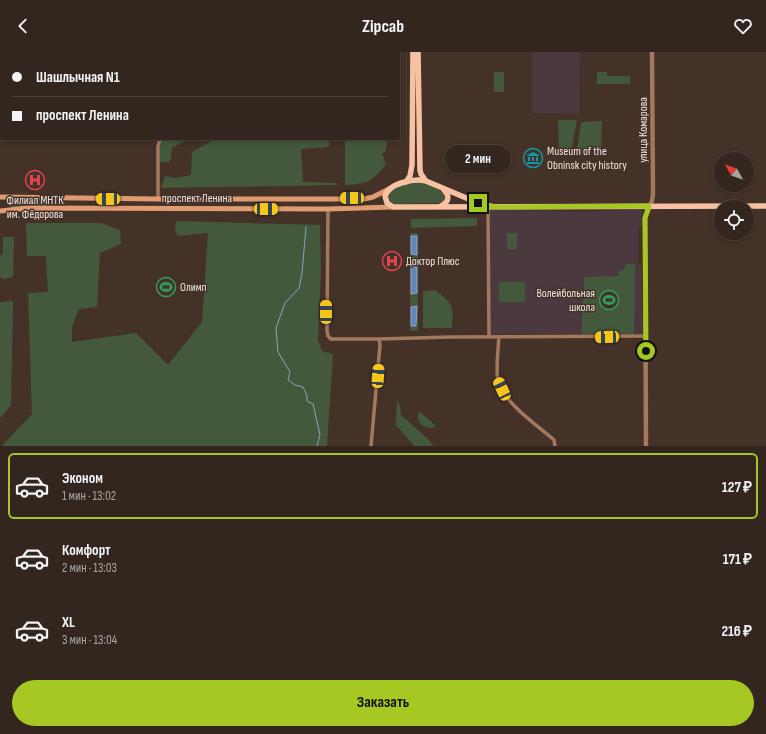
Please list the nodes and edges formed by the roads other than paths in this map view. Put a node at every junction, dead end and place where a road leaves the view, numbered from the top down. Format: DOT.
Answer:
graph roads {
  1 [pos="412,52"];
  2 [pos="418,52"];
  3 [pos="652,52"];
  4 [pos="160,140"];
  5 [pos="412,165"];
  6 [pos="420,166"];
  7 [pos="426,181"];
  8 [pos="405,182"];
  9 [pos="390,188"];
  10 [pos="443,188"];
  11 [pos="0,197"];
  12 [pos="52,198"];
  13 [pos="158,199"];
  14 [pos="441,206"];
  15 [pos="649,206"];
  16 [pos="766,206"];
  17 [pos="394,207"];
  18 [pos="491,207"];
  19 [pos="52,209"];
  20 [pos="158,209"];
  21 [pos="328,209"];
  22 [pos="0,211"];
  23 [pos="646,336"];
  24 [pos="489,337"];
  25 [pos="499,337"];
  26 [pos="379,339"];
  27 [pos="372,446"];
  28 [pos="555,446"];
  29 [pos="646,446"];
  1 -- 5 [label="main road"];
  2 -- 6 [label="main road"];
  3 -- 15 [label="street, улица Комарова"];
  4 -- 13 [label="street"];
  5 -- 6 [label="main road"];
  5 -- 8 [label="main road"];
  6 -- 7 [label="main road"];
  7 -- 8 [label="main road"];
  7 -- 10 [label="main road"];
  8 -- 9 [label="main road"];
  9 -- 13 [label="main road, проспект Ленина"];
  9 -- 17 [label="main road"];
  10 -- 14 [label="main road"];
  10 -- 18 [label="main road"];
  11 -- 12 [label="main road, проспект Ленина"];
  12 -- 13 [label="main road, проспект Ленина"];
  12 -- 19 [label="main road"];
  13 -- 20 [label="main road"];
  14 -- 17 [label="main road"];
  14 -- 18 [label="main road"];
  15 -- 16 [label="main road"];
  15 -- 18 [label="main road"];
  15 -- 23 [label="street, улица Комарова"];
  17 -- 21 [label="main road, проспект Ленина"];
  18 -- 24 [label="street"];
  19 -- 20 [label="main road, проспект Ленина"];
  19 -- 22 [label="main road, проспект Ленина"];
  20 -- 21 [label="main road, проспект Ленина"];
  21 -- 26 [label="street"];
  23 -- 25 [label="street"];
  23 -- 29 [label="street, улица Комарова"];
  24 -- 25 [label="street"];
  24 -- 26 [label="street"];
  25 -- 28 [label="street"];
  26 -- 27 [label="street"];
}
